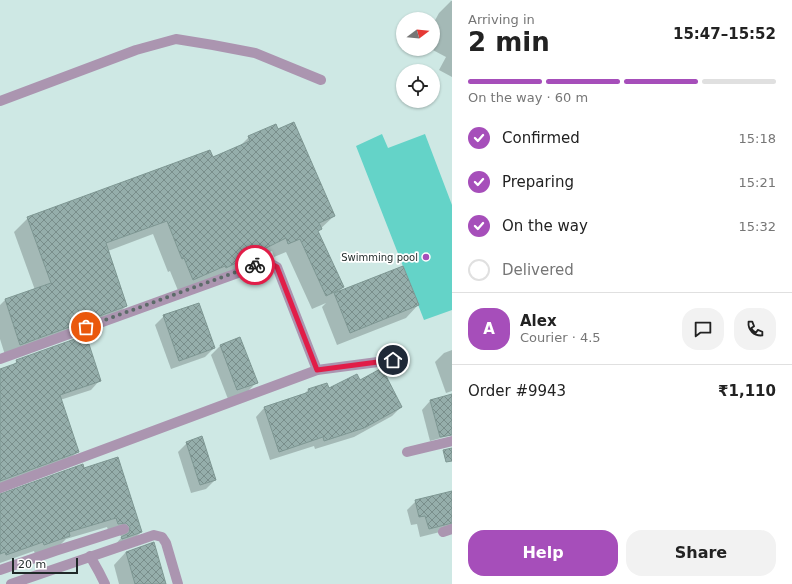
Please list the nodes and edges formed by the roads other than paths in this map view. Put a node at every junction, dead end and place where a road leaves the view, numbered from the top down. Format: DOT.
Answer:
graph roads {
  1 [pos="321,80"];
  2 [pos="0,101"];
  3 [pos="0,359"];
  4 [pos="393,360"];
  5 [pos="317,370"];
  6 [pos="452,441"];
  7 [pos="407,452"];
  8 [pos="0,488"];
  9 [pos="124,529"];
  10 [pos="90,556"];
  11 [pos="0,570"];
  12 [pos="11,584"];
  13 [pos="105,584"];
  14 [pos="178,584"];
  1 -- 2 [label="street"];
  3 -- 5 [label="street"];
  4 -- 5 [label="street"];
  5 -- 8 [label="street"];
  6 -- 7 [label="street"];
  9 -- 11 [label="street"];
  10 -- 12 [label="street"];
  10 -- 13 [label="street"];
  10 -- 14 [label="street"];
}
